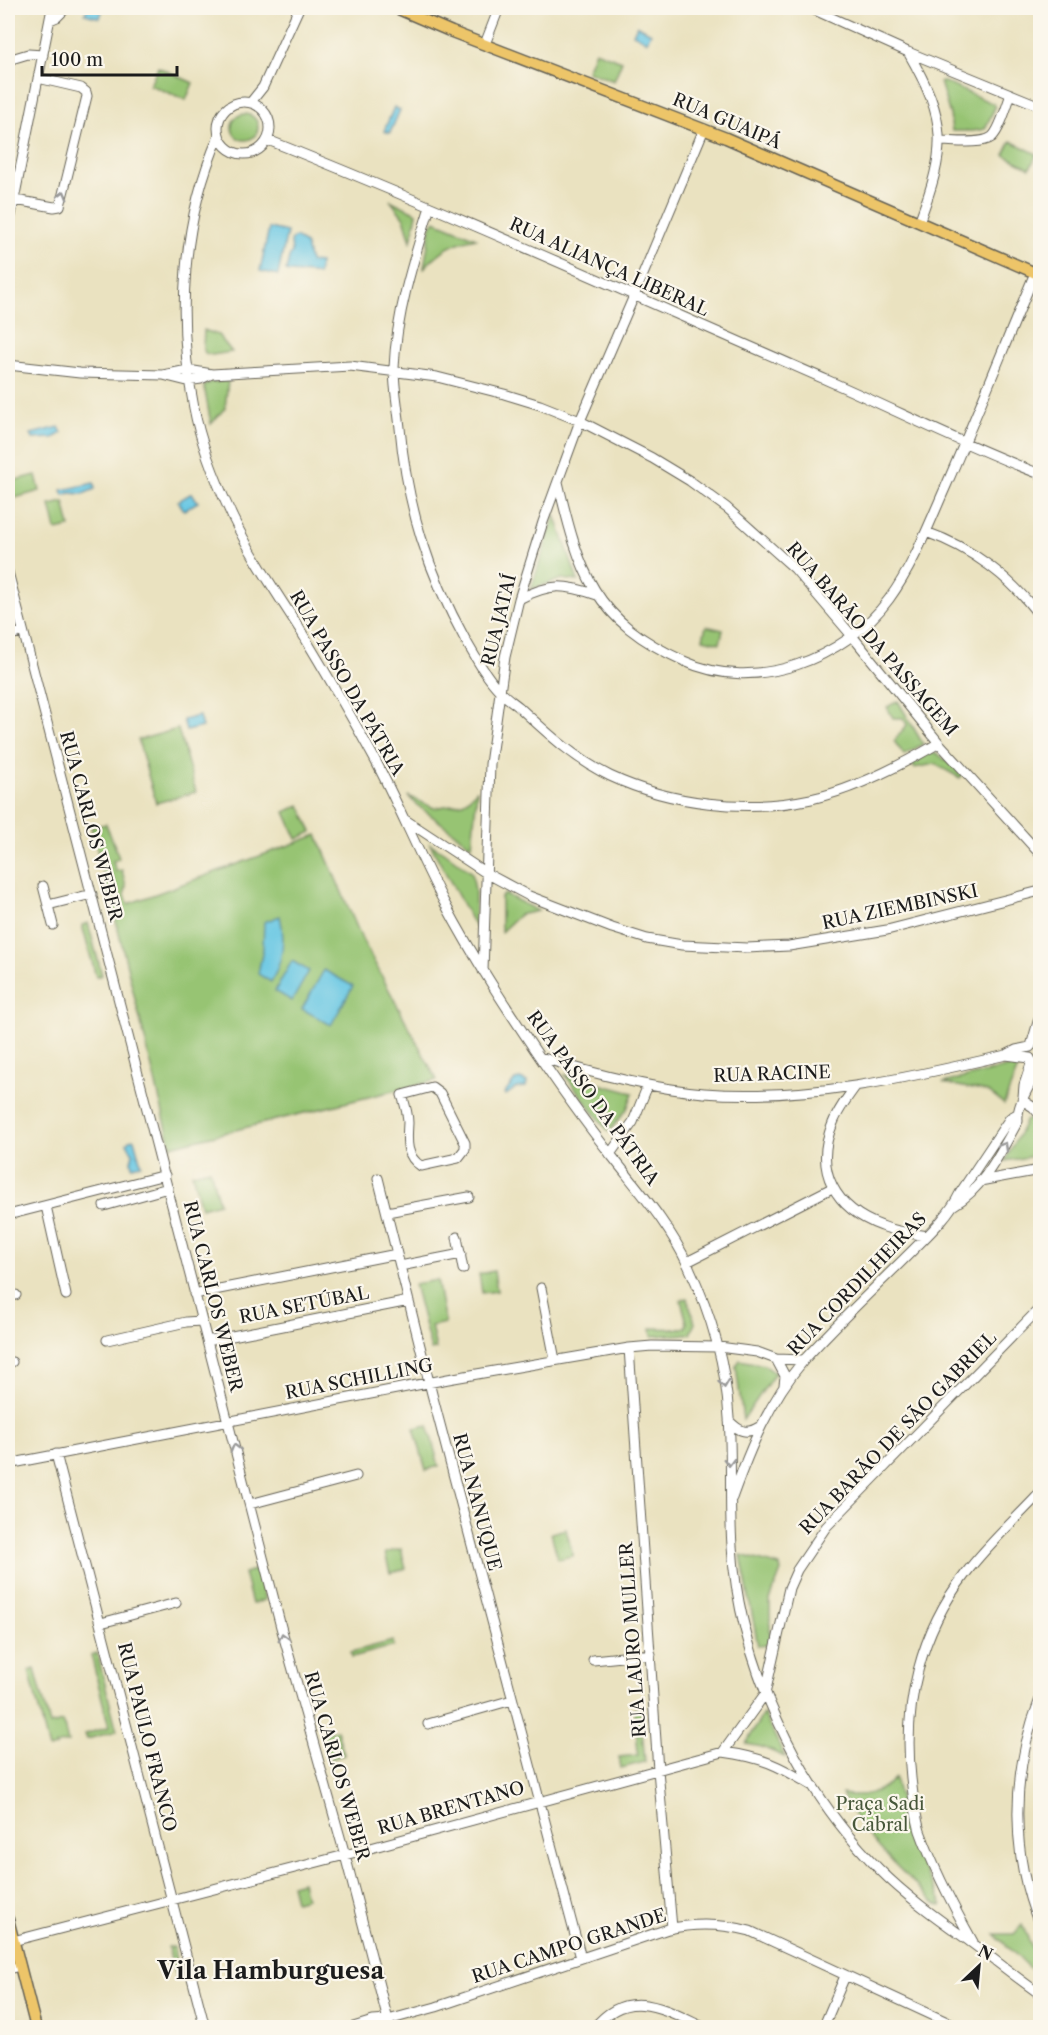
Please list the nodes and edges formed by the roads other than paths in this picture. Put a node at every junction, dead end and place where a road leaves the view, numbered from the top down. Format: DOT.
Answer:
graph roads {
  1 [pos="52,8"];
  2 [pos="66,8"];
  3 [pos="299,8"];
  4 [pos="396,8"];
  5 [pos="499,8"];
  6 [pos="810,8"];
  7 [pos="50,20"];
  8 [pos="485,44"];
  9 [pos="908,52"];
  10 [pos="43,55"];
  11 [pos="8,60"];
  12 [pos="38,78"];
  13 [pos="263,87"];
  14 [pos="1011,94"];
  15 [pos="251,102"];
  16 [pos="1041,106"];
  17 [pos="264,110"];
  18 [pos="704,129"];
  19 [pos="219,136"];
  20 [pos="268,140"];
  21 [pos="940,141"];
  22 [pos="227,147"];
  23 [pos="206,168"];
  24 [pos="11,199"];
  25 [pos="430,207"];
  26 [pos="920,222"];
  27 [pos="8,230"];
  28 [pos="1038,274"];
  29 [pos="634,296"];
  30 [pos="8,365"];
  31 [pos="188,370"];
  32 [pos="394,370"];
  33 [pos="212,374"];
  34 [pos="163,375"];
  35 [pos="190,381"];
  36 [pos="580,421"];
  37 [pos="964,442"];
  38 [pos="1041,474"];
  39 [pos="557,481"];
  40 [pos="926,532"];
  41 [pos="8,572"];
  42 [pos="597,595"];
  43 [pos="519,599"];
  44 [pos="1041,617"];
  45 [pos="23,631"];
  46 [pos="8,636"];
  47 [pos="853,637"];
  48 [pos="500,691"];
  49 [pos="939,743"];
  50 [pos="404,819"];
  51 [pos="1041,854"];
  52 [pos="486,873"];
  53 [pos="43,886"];
  54 [pos="1039,891"];
  55 [pos="92,894"];
  56 [pos="48,905"];
  57 [pos="53,925"];
  58 [pos="483,971"];
  59 [pos="1040,1017"];
  60 [pos="1034,1045"];
  61 [pos="1006,1055"];
  62 [pos="540,1057"];
  63 [pos="1036,1062"];
  64 [pos="648,1085"];
  65 [pos="855,1087"];
  66 [pos="1020,1105"];
  67 [pos="1041,1116"];
  68 [pos="406,1140"];
  69 [pos="610,1154"];
  70 [pos="994,1164"];
  71 [pos="1041,1170"];
  72 [pos="165,1175"];
  73 [pos="1005,1175"];
  74 [pos="378,1178"];
  75 [pos="981,1181"];
  76 [pos="168,1188"];
  77 [pos="832,1188"];
  78 [pos="469,1197"];
  79 [pos="954,1205"];
  80 [pos="46,1206"];
  81 [pos="104,1206"];
  82 [pos="387,1212"];
  83 [pos="8,1215"];
  84 [pos="927,1236"];
  85 [pos="457,1237"];
  86 [pos="397,1254"];
  87 [pos="460,1254"];
  88 [pos="687,1262"];
  89 [pos="400,1266"];
  90 [pos="463,1269"];
  91 [pos="541,1288"];
  92 [pos="194,1294"];
  93 [pos="66,1295"];
  94 [pos="409,1300"];
  95 [pos="1041,1308"];
  96 [pos="201,1321"];
  97 [pos="107,1340"];
  98 [pos="207,1341"];
  99 [pos="719,1347"];
  100 [pos="629,1348"];
  101 [pos="776,1359"];
  102 [pos="555,1360"];
  103 [pos="804,1360"];
  104 [pos="429,1383"];
  105 [pos="784,1386"];
  106 [pos="227,1421"];
  107 [pos="729,1421"];
  108 [pos="759,1427"];
  109 [pos="56,1454"];
  110 [pos="8,1464"];
  111 [pos="356,1476"];
  112 [pos="1041,1493"];
  113 [pos="730,1503"];
  114 [pos="250,1504"];
  115 [pos="176,1603"];
  116 [pos="100,1623"];
  117 [pos="651,1654"];
  118 [pos="593,1660"];
  119 [pos="765,1694"];
  120 [pos="1041,1699"];
  121 [pos="512,1700"];
  122 [pos="428,1724"];
  123 [pos="723,1752"];
  124 [pos="658,1770"];
  125 [pos="813,1786"];
  126 [pos="540,1800"];
  127 [pos="345,1855"];
  128 [pos="172,1899"];
  129 [pos="952,1905"];
  130 [pos="8,1919"];
  131 [pos="939,1920"];
  132 [pos="1041,1926"];
  133 [pos="672,1928"];
  134 [pos="956,1932"];
  135 [pos="13,1941"];
  136 [pos="975,1945"];
  137 [pos="581,1958"];
  138 [pos="20,1966"];
  139 [pos="8,1969"];
  140 [pos="845,1976"];
  141 [pos="1041,1994"];
  142 [pos="389,2024"];
  143 [pos="702,2027"];
  144 [pos="36,2028"];
  145 [pos="205,2028"];
  146 [pos="350,2028"];
  147 [pos="594,2028"];
  148 [pos="823,2028"];
  149 [pos="960,2028"];
  1 -- 7 [label="street"];
  2 -- 7 [label="street"];
  3 -- 13 [label="street"];
  4 -- 8 [label="main road, RUA GUAIPÁ"];
  5 -- 8 [label="street"];
  6 -- 9 [label="street"];
  7 -- 10 [label="street"];
  8 -- 18 [label="main road, RUA GUAIPÁ"];
  9 -- 14 [label="street"];
  9 -- 21 [label="street"];
  10 -- 11 [label="street"];
  10 -- 12 [label="street"];
  12 -- 24 [label="street"];
  24 -- 12 [label="street, one-way"];
  13 -- 15 [label="street"];
  13 -- 17 [label="street"];
  14 -- 16 [label="street"];
  14 -- 21 [label="street"];
  15 -- 17 [label="street"];
  15 -- 19 [label="street"];
  17 -- 20 [label="street"];
  18 -- 26 [label="main road, RUA GUAIPÁ"];
  18 -- 29 [label="street, RUA JATAÍ"];
  19 -- 22 [label="street"];
  19 -- 23 [label="street, RUA PASSO DA PÁTRIA"];
  20 -- 22 [label="street"];
  20 -- 25 [label="street, RUA ALIANÇA LIBERAL"];
  21 -- 26 [label="street"];
  22 -- 23 [label="street, RUA PASSO DA PÁTRIA"];
  23 -- 31 [label="street, RUA PASSO DA PÁTRIA"];
  24 -- 27 [label="street"];
  25 -- 29 [label="street, RUA ALIANÇA LIBERAL"];
  25 -- 32 [label="street"];
  26 -- 28 [label="main road, RUA GUAIPÁ"];
  28 -- 37 [label="street"];
  29 -- 36 [label="street, RUA JATAÍ"];
  29 -- 37 [label="street, RUA ALIANÇA LIBERAL"];
  30 -- 34 [label="street, RUA BARÃO DA PASSAGEM"];
  31 -- 33 [label="street, RUA BARÃO DA PASSAGEM"];
  31 -- 34 [label="street, RUA BARÃO DA PASSAGEM"];
  31 -- 35 [label="street, RUA PASSO DA PÁTRIA"];
  32 -- 33 [label="street, RUA BARÃO DA PASSAGEM"];
  32 -- 36 [label="street, RUA BARÃO DA PASSAGEM"];
  32 -- 48 [label="street"];
  33 -- 35 [label="street, RUA BARÃO DA PASSAGEM"];
  34 -- 35 [label="street, RUA BARÃO DA PASSAGEM"];
  35 -- 50 [label="street, RUA PASSO DA PÁTRIA"];
  36 -- 39 [label="street, RUA JATAÍ"];
  36 -- 47 [label="street, RUA BARÃO DA PASSAGEM"];
  37 -- 38 [label="street, RUA ALIANÇA LIBERAL"];
  37 -- 40 [label="street"];
  39 -- 42 [label="street"];
  39 -- 43 [label="street, RUA JATAÍ"];
  40 -- 44 [label="street"];
  40 -- 47 [label="street"];
  41 -- 45 [label="street, RUA CARLOS WEBER"];
  42 -- 43 [label="street"];
  42 -- 47 [label="street"];
  43 -- 48 [label="street, RUA JATAÍ"];
  45 -- 46 [label="street"];
  45 -- 55 [label="street, RUA CARLOS WEBER"];
  47 -- 49 [label="street, RUA BARÃO DA PASSAGEM"];
  48 -- 49 [label="street"];
  48 -- 52 [label="street, RUA JATAÍ"];
  49 -- 51 [label="street, RUA BARÃO DA PASSAGEM"];
  50 -- 52 [label="street, RUA ZIEMBINSKI"];
  50 -- 58 [label="street, RUA PASSO DA PÁTRIA"];
  52 -- 54 [label="street, RUA ZIEMBINSKI"];
  52 -- 58 [label="street, RUA JATAÍ"];
  53 -- 56 [label="street"];
  55 -- 56 [label="street"];
  55 -- 72 [label="street, RUA CARLOS WEBER"];
  56 -- 57 [label="street"];
  58 -- 62 [label="street, RUA PASSO DA PÁTRIA"];
  59 -- 60 [label="street"];
  60 -- 61 [label="street, RUA RACINE"];
  60 -- 63 [label="street"];
  61 -- 63 [label="street, RUA RACINE"];
  61 -- 65 [label="street, RUA RACINE"];
  62 -- 64 [label="street, RUA RACINE"];
  62 -- 69 [label="street, RUA PASSO DA PÁTRIA"];
  63 -- 66 [label="street, RUA CORDILHEIRAS"];
  64 -- 65 [label="street, RUA RACINE"];
  64 -- 69 [label="street"];
  65 -- 77 [label="street"];
  66 -- 67 [label="street"];
  70 -- 66 [label="street, RUA CORDILHEIRAS, one-way"];
  66 -- 79 [label="street, RUA CORDILHEIRAS"];
  68 -- 68 [label="street"];
  69 -- 88 [label="street, RUA PASSO DA PÁTRIA"];
  70 -- 73 [label="street"];
  70 -- 75 [label="street, RUA CORDILHEIRAS"];
  71 -- 73 [label="street"];
  72 -- 76 [label="street, RUA CARLOS WEBER"];
  72 -- 80 [label="street"];
  73 -- 75 [label="street"];
  74 -- 82 [label="street, RUA NANUQUE"];
  75 -- 79 [label="street, RUA CORDILHEIRAS"];
  76 -- 81 [label="street"];
  76 -- 92 [label="street, RUA CARLOS WEBER"];
  77 -- 84 [label="street"];
  77 -- 88 [label="street"];
  78 -- 82 [label="street"];
  79 -- 84 [label="street, RUA CORDILHEIRAS"];
  80 -- 83 [label="street"];
  80 -- 93 [label="street"];
  82 -- 86 [label="street, RUA NANUQUE"];
  84 -- 103 [label="street, RUA CORDILHEIRAS"];
  85 -- 87 [label="street"];
  86 -- 89 [label="street, RUA NANUQUE"];
  86 -- 92 [label="street"];
  87 -- 89 [label="street"];
  87 -- 90 [label="street"];
  88 -- 99 [label="street, RUA PASSO DA PÁTRIA"];
  89 -- 94 [label="street, RUA NANUQUE"];
  91 -- 102 [label="street"];
  92 -- 96 [label="street, RUA CARLOS WEBER"];
  94 -- 98 [label="street, RUA SETÚBAL"];
  94 -- 104 [label="street, RUA NANUQUE"];
  95 -- 119 [label="street, RUA BARÃO DE SÃO GABRIEL"];
  96 -- 97 [label="street"];
  96 -- 98 [label="street, RUA CARLOS WEBER"];
  98 -- 106 [label="street, RUA CARLOS WEBER"];
  99 -- 100 [label="street, RUA SCHILLING"];
  99 -- 101 [label="street, RUA SCHILLING"];
  99 -- 107 [label="street, RUA PASSO DA PÁTRIA, one-way"];
  100 -- 102 [label="street, RUA SCHILLING"];
  100 -- 117 [label="street, RUA LAURO MULLER"];
  101 -- 103 [label="street, RUA SCHILLING"];
  101 -- 105 [label="street, RUA CORDILHEIRAS"];
  102 -- 104 [label="street, RUA SCHILLING"];
  103 -- 105 [label="street, RUA CORDILHEIRAS"];
  104 -- 106 [label="street, RUA SCHILLING"];
  104 -- 121 [label="street, RUA NANUQUE"];
  105 -- 108 [label="street, RUA CORDILHEIRAS"];
  106 -- 109 [label="street, RUA SCHILLING"];
  114 -- 106 [label="street, RUA CARLOS WEBER, one-way"];
  107 -- 108 [label="street"];
  107 -- 113 [label="street, RUA PASSO DA PÁTRIA, one-way"];
  108 -- 113 [label="street, RUA CORDILHEIRAS"];
  109 -- 110 [label="street, RUA SCHILLING"];
  109 -- 116 [label="street, RUA PAULO FRANCO"];
  111 -- 114 [label="street"];
  112 -- 129 [label="street"];
  113 -- 119 [label="street, RUA PASSO DA PÁTRIA"];
  127 -- 114 [label="street, RUA CARLOS WEBER, one-way"];
  115 -- 116 [label="street"];
  116 -- 128 [label="street, RUA PAULO FRANCO"];
  117 -- 118 [label="street"];
  117 -- 124 [label="street, RUA LAURO MULLER"];
  119 -- 123 [label="street"];
  119 -- 125 [label="street, RUA PASSO DA PÁTRIA"];
  120 -- 132 [label="street"];
  121 -- 122 [label="street"];
  121 -- 126 [label="street, RUA NANUQUE"];
  123 -- 124 [label="street, RUA BRENTANO"];
  123 -- 125 [label="street, RUA BRENTANO"];
  124 -- 126 [label="street, RUA BRENTANO"];
  124 -- 133 [label="street, RUA LAURO MULLER"];
  125 -- 131 [label="street, RUA PASSO DA PÁTRIA"];
  126 -- 127 [label="street, RUA BRENTANO"];
  126 -- 137 [label="street, RUA NANUQUE"];
  127 -- 128 [label="street, RUA BRENTANO"];
  127 -- 142 [label="street, RUA CARLOS WEBER"];
  128 -- 135 [label="street, RUA BRENTANO"];
  128 -- 145 [label="street, RUA PAULO FRANCO"];
  129 -- 131 [label="street"];
  129 -- 134 [label="street"];
  129 -- 136 [label="street"];
  130 -- 135 [label="main road"];
  131 -- 134 [label="street, RUA PASSO DA PÁTRIA"];
  133 -- 137 [label="street, RUA CAMPO GRANDE"];
  133 -- 140 [label="street, RUA CAMPO GRANDE"];
  134 -- 136 [label="street, RUA PASSO DA PÁTRIA"];
  135 -- 138 [label="main road"];
  136 -- 141 [label="street, RUA PASSO DA PÁTRIA"];
  137 -- 142 [label="street, RUA CAMPO GRANDE"];
  138 -- 139 [label="street"];
  138 -- 144 [label="main road"];
  140 -- 148 [label="street"];
  140 -- 149 [label="street, RUA CAMPO GRANDE"];
  142 -- 146 [label="street, RUA CAMPO GRANDE"];
  143 -- 147 [label="street"];
}
